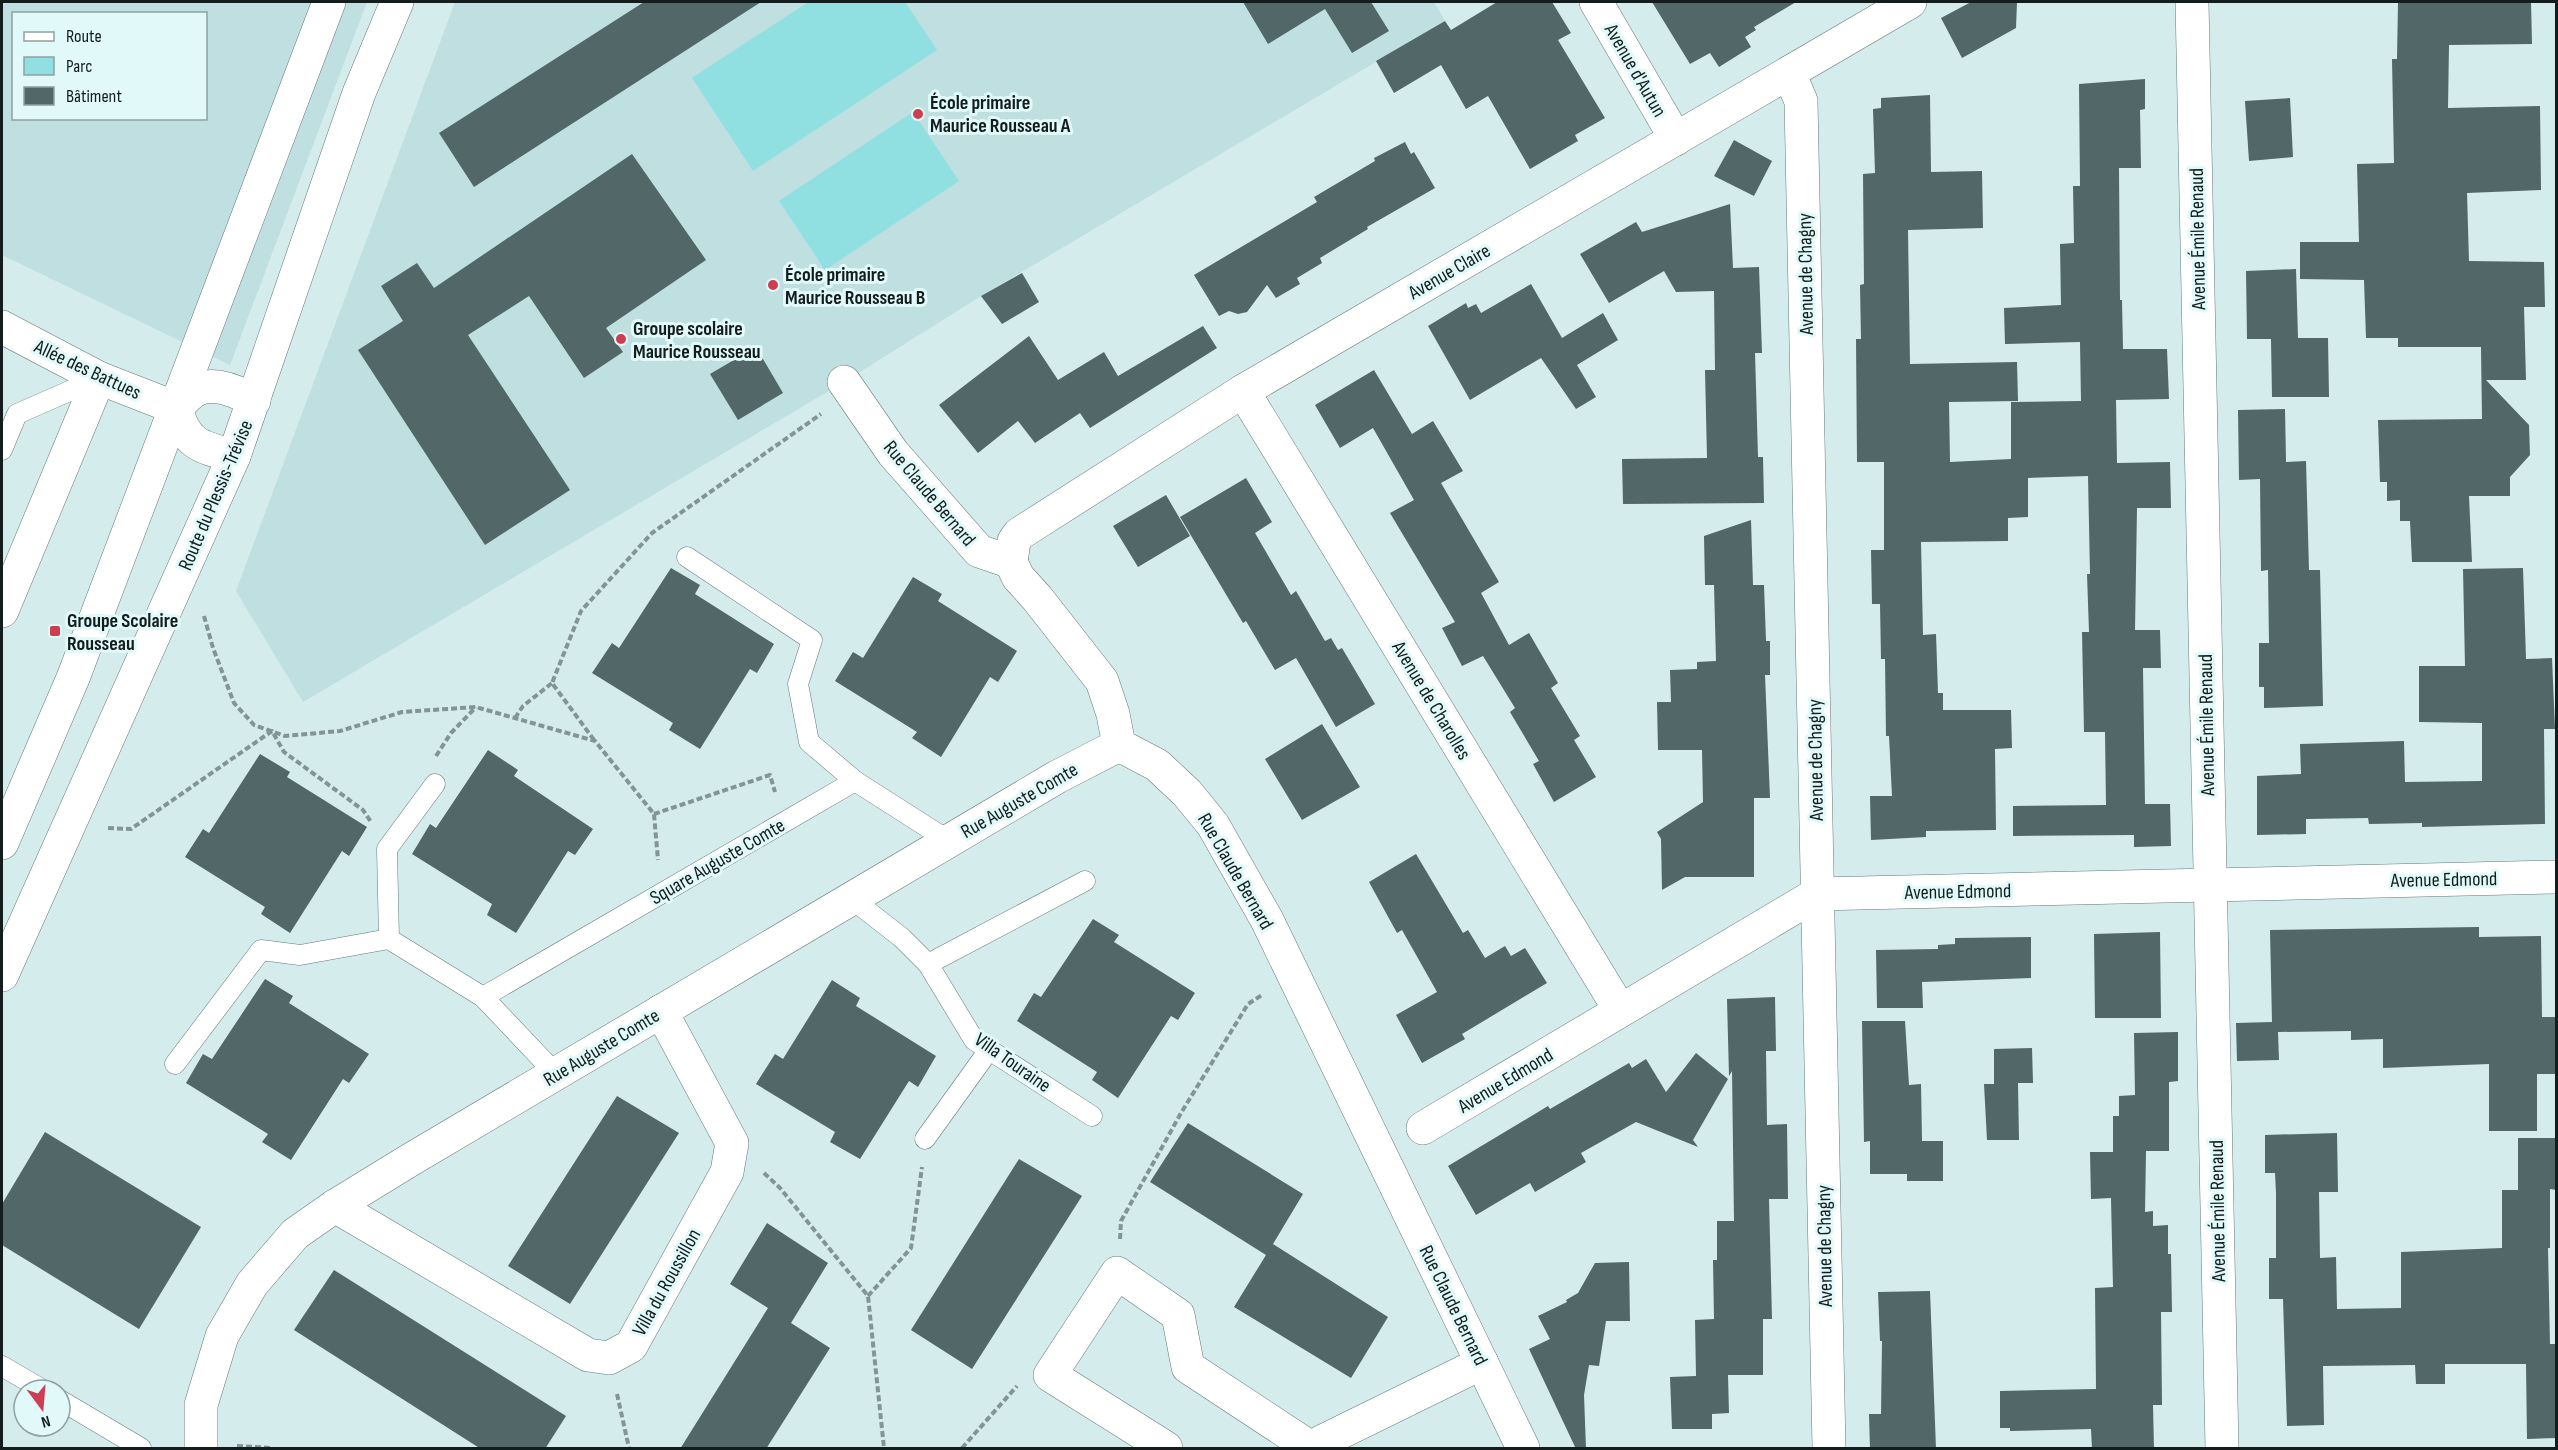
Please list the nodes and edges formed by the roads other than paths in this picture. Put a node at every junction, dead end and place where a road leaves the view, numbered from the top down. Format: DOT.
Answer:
graph roads {
  1 [pos="329,2"];
  2 [pos="397,2"];
  3 [pos="1596,2"];
  4 [pos="1910,2"];
  5 [pos="2193,2"];
  6 [pos="1789,73"];
  7 [pos="1676,139"];
  8 [pos="2,327"];
  9 [pos="99,378"];
  10 [pos="844,382"];
  11 [pos="1243,391"];
  12 [pos="254,401"];
  13 [pos="176,408"];
  14 [pos="9,410"];
  15 [pos="2,450"];
  16 [pos="234,456"];
  17 [pos="687,557"];
  18 [pos="1011,562"];
  19 [pos="2,611"];
  20 [pos="1119,745"];
  21 [pos="855,781"];
  22 [pos="435,784"];
  23 [pos="949,841"];
  24 [pos="2,843"];
  25 [pos="2556,877"];
  26 [pos="1084,881"];
  27 [pos="2209,884"];
  28 [pos="1817,894"];
  29 [pos="852,899"];
  30 [pos="389,939"];
  31 [pos="928,964"];
  32 [pos="2,975"];
  33 [pos="483,997"];
  34 [pos="1620,1010"];
  35 [pos="661,1011"];
  36 [pos="989,1050"];
  37 [pos="176,1064"];
  38 [pos="556,1074"];
  39 [pos="1092,1116"];
  40 [pos="1423,1128"];
  41 [pos="925,1139"];
  42 [pos="335,1206"];
  43 [pos="1482,1363"];
  44 [pos="2,1366"];
  45 [pos="22,1378"];
  46 [pos="72,1407"];
  47 [pos="141,1449"];
  48 [pos="201,1449"];
  49 [pos="1166,1449"];
  50 [pos="1311,1449"];
  51 [pos="1317,1449"];
  52 [pos="1523,1449"];
  53 [pos="1829,1449"];
  54 [pos="2222,1449"];
  1 -- 13 [label="street"];
  2 -- 12 [label="street, Route du Plessis-Trévise"];
  3 -- 7 [label="street, Avenue d'Autun"];
  4 -- 6 [label="street, Avenue Claire"];
  5 -- 27 [label="street, Avenue Émile Renaud"];
  6 -- 7 [label="street, Avenue Claire"];
  6 -- 28 [label="street, Avenue de Chagny"];
  7 -- 11 [label="street, Avenue Claire"];
  8 -- 9 [label="street, Allée des Battues"];
  9 -- 13 [label="street, Allée des Battues"];
  9 -- 14 [label="lane"];
  9 -- 19 [label="street"];
  10 -- 18 [label="street, Rue Claude Bernard"];
  11 -- 18 [label="street, Avenue Claire"];
  11 -- 34 [label="street, Avenue de Charolles"];
  12 -- 13 [label="street"];
  12 -- 16 [label="street, Route du Plessis-Trévise"];
  13 -- 16 [label="street"];
  13 -- 24 [label="street"];
  14 -- 15 [label="lane"];
  16 -- 32 [label="street, Route du Plessis-Trévise"];
  17 -- 21 [label="lane"];
  18 -- 20 [label="street"];
  20 -- 23 [label="street, Rue Auguste Comte"];
  20 -- 43 [label="street, Rue Claude Bernard"];
  21 -- 23 [label="lane"];
  21 -- 33 [label="lane, Square Auguste Comte"];
  22 -- 30 [label="lane"];
  23 -- 29 [label="street, Rue Auguste Comte"];
  25 -- 27 [label="street, Avenue Edmond"];
  26 -- 31 [label="lane"];
  27 -- 28 [label="street, Avenue Edmond"];
  27 -- 54 [label="street, Avenue Émile Renaud"];
  28 -- 34 [label="street, Avenue Edmond"];
  28 -- 53 [label="street, Avenue de Chagny"];
  29 -- 31 [label="lane, Villa Touraine"];
  29 -- 35 [label="street, Rue Auguste Comte"];
  30 -- 33 [label="lane"];
  30 -- 37 [label="lane"];
  31 -- 36 [label="lane, Villa Touraine"];
  33 -- 38 [label="lane"];
  34 -- 40 [label="street, Avenue Edmond"];
  35 -- 38 [label="street, Rue Auguste Comte"];
  35 -- 42 [label="street, Villa du Roussillon"];
  36 -- 39 [label="lane, Villa Touraine"];
  36 -- 41 [label="lane"];
  38 -- 42 [label="street, Rue Auguste Comte"];
  42 -- 48 [label="street, Rue Auguste Comte"];
  43 -- 51 [label="street"];
  43 -- 52 [label="street, Rue Claude Bernard"];
  44 -- 45 [label="lane"];
  46 -- 47 [label="lane"];
  49 -- 50 [label="street"];
}
